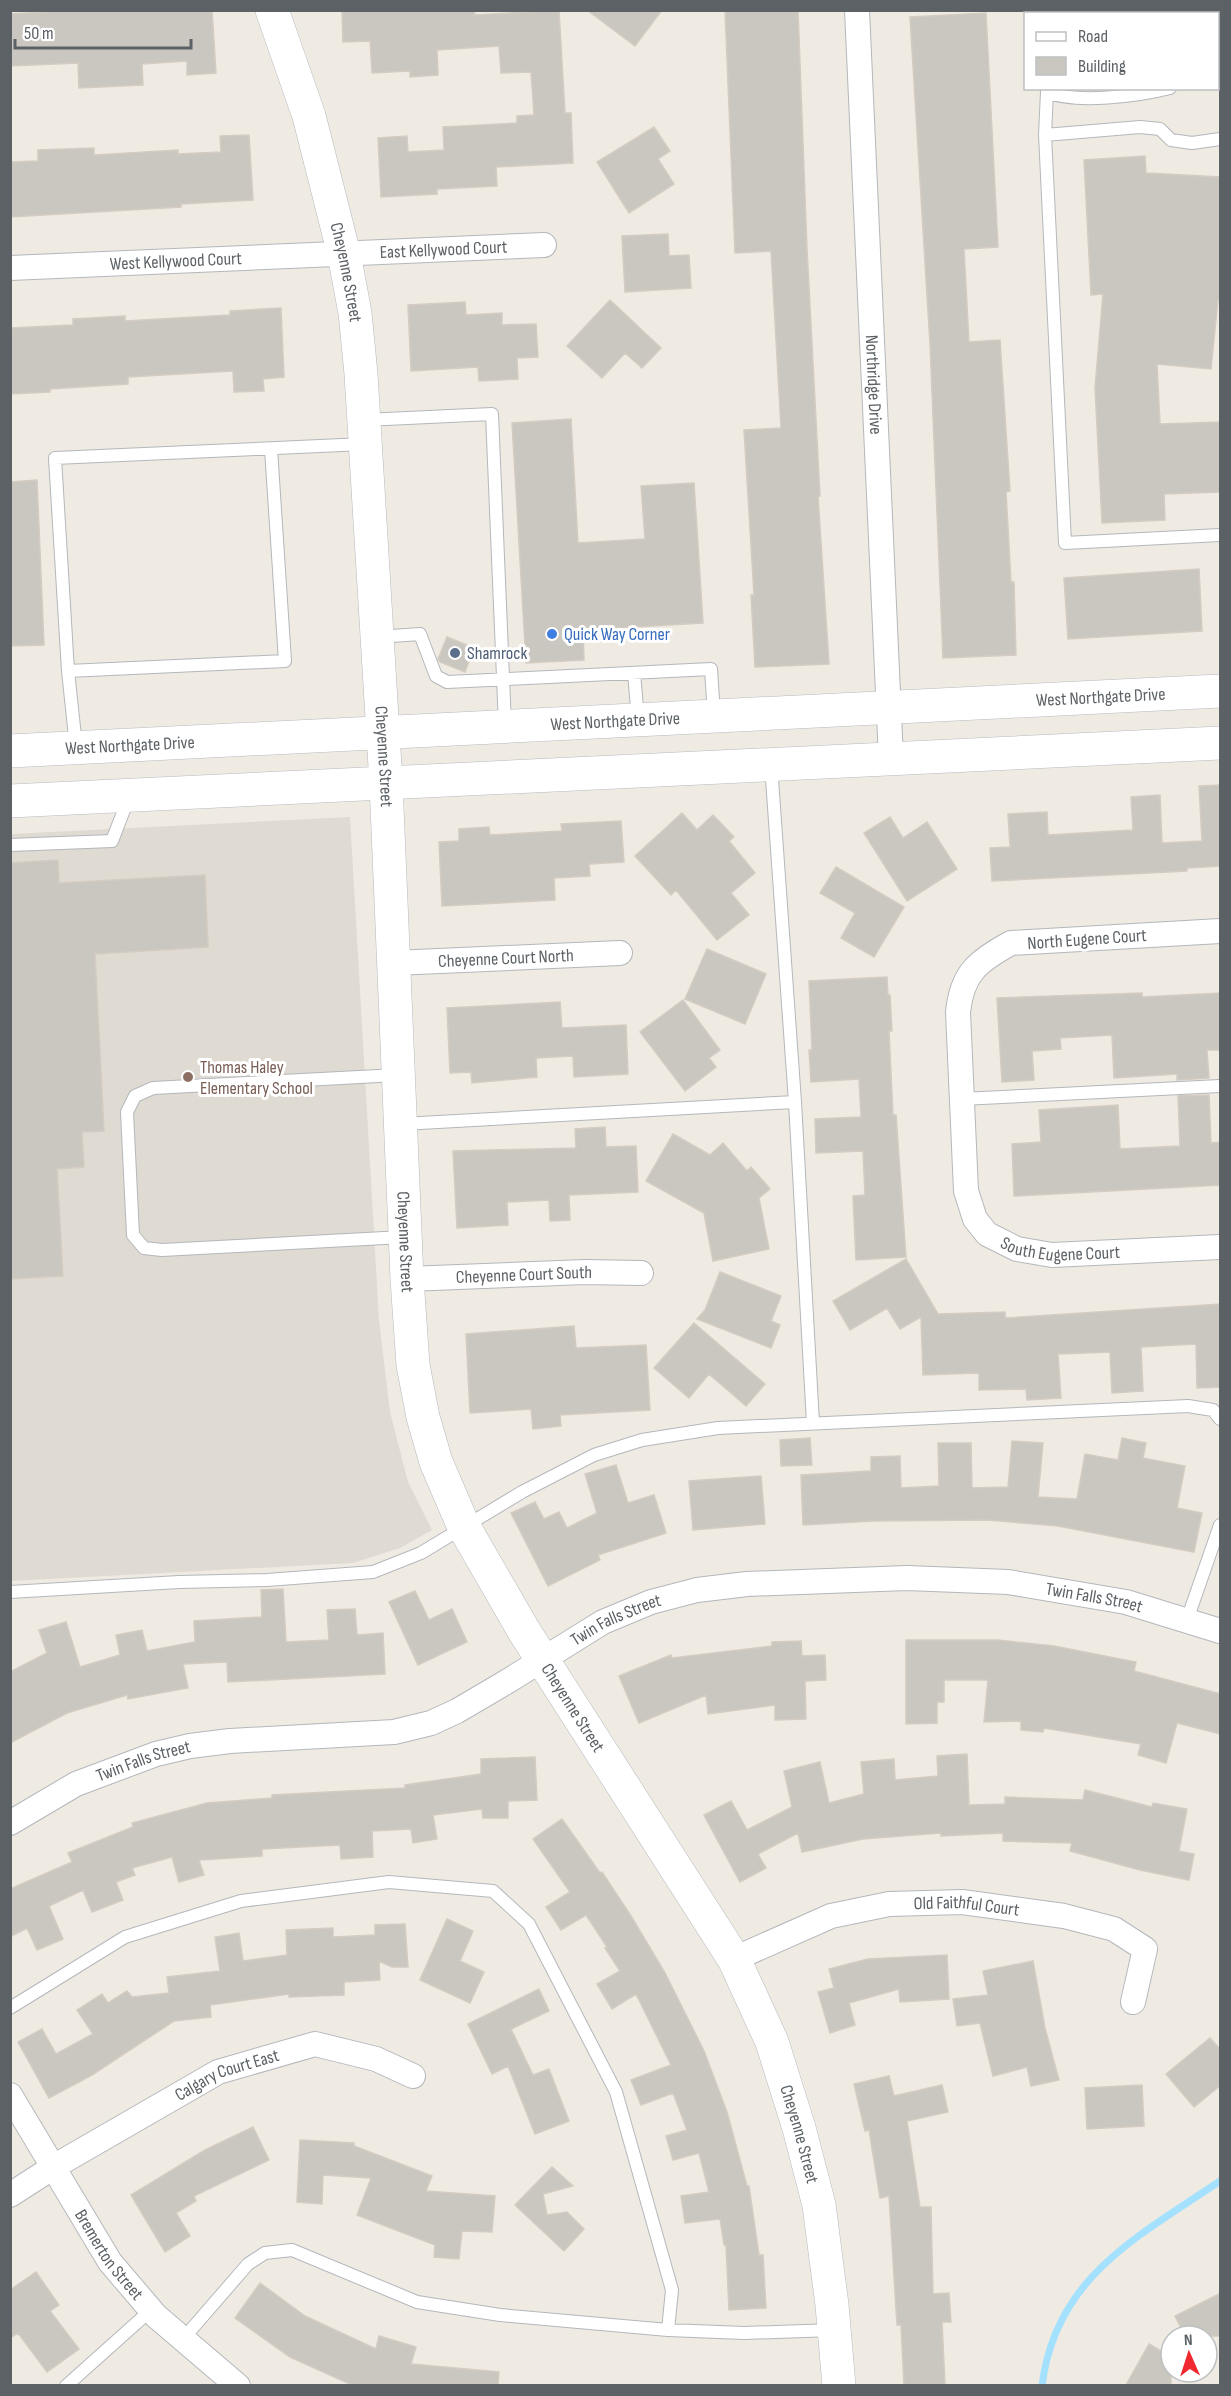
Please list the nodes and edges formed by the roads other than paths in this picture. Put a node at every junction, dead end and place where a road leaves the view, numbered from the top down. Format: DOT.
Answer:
graph roads {
  1 [pos="272,10"];
  2 [pos="856,10"];
  3 [pos="1047,90"];
  4 [pos="1163,90"];
  5 [pos="1045,135"];
  6 [pos="1221,139"];
  7 [pos="544,245"];
  8 [pos="344,254"];
  9 [pos="10,268"];
  10 [pos="364,432"];
  11 [pos="272,449"];
  12 [pos="1221,535"];
  13 [pos="377,637"];
  14 [pos="68,671"];
  15 [pos="634,673"];
  16 [pos="503,680"];
  17 [pos="1221,691"];
  18 [pos="889,706"];
  19 [pos="714,714"];
  20 [pos="638,718"];
  21 [pos="506,725"];
  22 [pos="382,732"];
  23 [pos="1221,743"];
  24 [pos="76,748"];
  25 [pos="10,751"];
  26 [pos="891,759"];
  27 [pos="771,765"];
  28 [pos="386,783"];
  29 [pos="130,795"];
  30 [pos="10,801"];
  31 [pos="10,845"];
  32 [pos="1221,931"];
  33 [pos="621,953"];
  34 [pos="394,963"];
  35 [pos="398,1075"];
  36 [pos="1221,1086"];
  37 [pos="961,1092"];
  38 [pos="795,1102"];
  39 [pos="400,1124"];
  40 [pos="405,1237"];
  41 [pos="1221,1247"];
  42 [pos="641,1273"];
  43 [pos="407,1279"];
  44 [pos="1221,1419"];
  45 [pos="813,1423"];
  46 [pos="1221,1525"];
  47 [pos="464,1527"];
  48 [pos="10,1592"];
  49 [pos="1187,1620"];
  50 [pos="1221,1631"];
  51 [pos="543,1659"];
  52 [pos="10,1823"];
  53 [pos="734,1959"];
  54 [pos="1133,2001"];
  55 [pos="10,2008"];
  56 [pos="413,2076"];
  57 [pos="10,2095"];
  58 [pos="55,2166"];
  59 [pos="10,2195"];
  60 [pos="151,2310"];
  61 [pos="668,2330"];
  62 [pos="835,2330"];
  63 [pos="183,2339"];
  64 [pos="66,2385"];
  65 [pos="238,2385"];
  66 [pos="840,2385"];
  1 -- 8 [label="street, Cheyenne Street"];
  2 -- 18 [label="street, Northridge Drive"];
  3 -- 4 [label="lane"];
  3 -- 5 [label="lane"];
  5 -- 6 [label="lane"];
  5 -- 12 [label="lane"];
  7 -- 8 [label="street, East Kellywood Court"];
  8 -- 9 [label="street, West Kellywood Court"];
  8 -- 10 [label="street, Cheyenne Street"];
  10 -- 11 [label="lane"];
  10 -- 13 [label="street, Cheyenne Street"];
  10 -- 16 [label="lane"];
  11 -- 14 [label="lane"];
  11 -- 14 [label="lane"];
  13 -- 16 [label="lane"];
  13 -- 22 [label="street, Cheyenne Street"];
  14 -- 24 [label="lane"];
  15 -- 16 [label="lane"];
  15 -- 19 [label="lane"];
  15 -- 20 [label="lane"];
  16 -- 21 [label="lane"];
  17 -- 18 [label="street, West Northgate Drive"];
  18 -- 19 [label="street, West Northgate Drive"];
  18 -- 26 [label="street, Northridge Drive"];
  19 -- 20 [label="street, West Northgate Drive"];
  20 -- 21 [label="street, West Northgate Drive"];
  21 -- 22 [label="street, West Northgate Drive"];
  22 -- 24 [label="street, West Northgate Drive"];
  22 -- 28 [label="street, Cheyenne Street"];
  23 -- 26 [label="street"];
  24 -- 25 [label="street, West Northgate Drive"];
  26 -- 27 [label="street"];
  27 -- 28 [label="street"];
  27 -- 38 [label="lane"];
  28 -- 29 [label="street"];
  28 -- 34 [label="street, Cheyenne Street"];
  29 -- 30 [label="street"];
  29 -- 31 [label="lane"];
  32 -- 37 [label="street, North Eugene Court"];
  33 -- 34 [label="street, Cheyenne Court North"];
  34 -- 35 [label="street, Cheyenne Street"];
  35 -- 39 [label="street, Cheyenne Street"];
  35 -- 40 [label="lane"];
  36 -- 37 [label="lane"];
  37 -- 41 [label="street, South Eugene Court"];
  38 -- 39 [label="lane"];
  38 -- 45 [label="lane"];
  39 -- 40 [label="street, Cheyenne Street"];
  40 -- 43 [label="street, Cheyenne Street"];
  42 -- 43 [label="street, Cheyenne Court South"];
  43 -- 47 [label="street, Cheyenne Street"];
  44 -- 45 [label="lane"];
  45 -- 47 [label="lane"];
  46 -- 49 [label="lane"];
  47 -- 48 [label="lane"];
  47 -- 51 [label="street, Cheyenne Street"];
  49 -- 50 [label="street, Twin Falls Street"];
  49 -- 51 [label="street, Twin Falls Street"];
  51 -- 52 [label="street, Twin Falls Street"];
  51 -- 53 [label="street, Cheyenne Street"];
  53 -- 54 [label="street, Old Faithful Court"];
  53 -- 62 [label="street, Cheyenne Street"];
  55 -- 61 [label="lane"];
  56 -- 58 [label="street, Calgary Court East"];
  57 -- 58 [label="street, Bremerton Street"];
  58 -- 59 [label="street, Calgary Court East"];
  58 -- 60 [label="street, Bremerton Street"];
  60 -- 63 [label="street, Bremerton Street"];
  60 -- 64 [label="lane"];
  61 -- 62 [label="lane"];
  61 -- 63 [label="lane"];
  62 -- 66 [label="street, Cheyenne Street"];
  63 -- 65 [label="street, Bremerton Street"];
}
